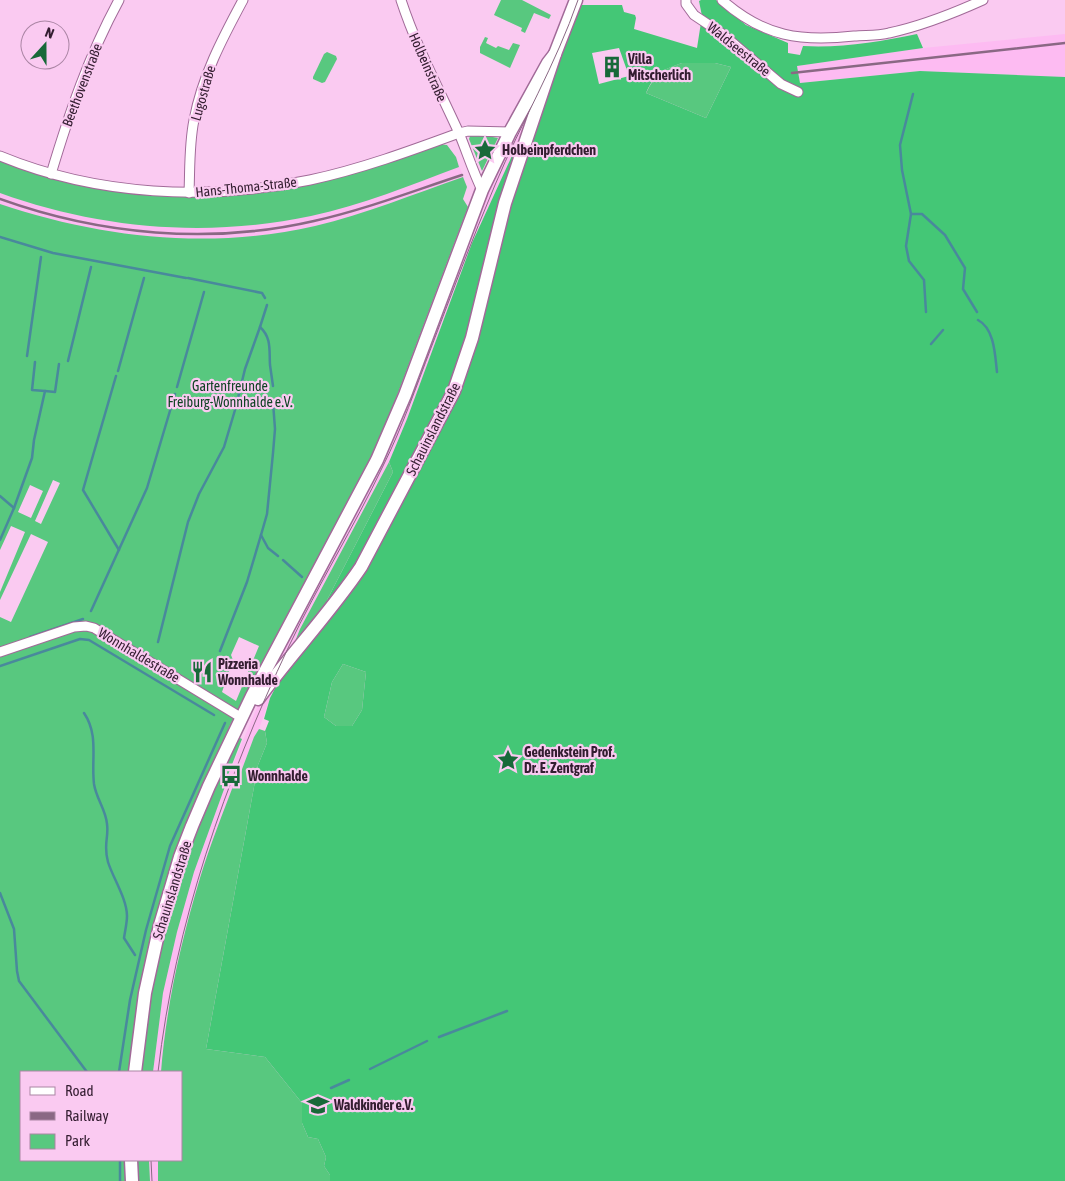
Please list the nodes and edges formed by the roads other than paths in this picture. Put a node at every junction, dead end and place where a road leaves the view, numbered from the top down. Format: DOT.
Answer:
graph roads {
  1 [pos="119,0"];
  2 [pos="243,0"];
  3 [pos="401,0"];
  4 [pos="576,0"];
  5 [pos="686,0"];
  6 [pos="722,0"];
  7 [pos="983,0"];
  8 [pos="555,54"];
  9 [pos="798,92"];
  10 [pos="510,132"];
  11 [pos="459,133"];
  12 [pos="0,156"];
  13 [pos="51,174"];
  14 [pos="482,190"];
  15 [pos="189,193"];
  16 [pos="285,632"];
  17 [pos="296,649"];
  18 [pos="0,652"];
  19 [pos="242,718"];
  20 [pos="135,1071"];
  21 [pos="131,1161"];
  22 [pos="132,1181"];
  1 -- 13 [label="street, Beethovenstraße"];
  2 -- 15 [label="street, Lugostraße"];
  3 -- 11 [label="street, Holbeinstraße"];
  4 -- 8 [label="main road"];
  5 -- 9 [label="street, Waldseestraße"];
  6 -- 7 [label="street"];
  8 -- 10 [label="main road, Schauinslandstraße"];
  8 -- 17 [label="main road, Schauinslandstraße"];
  10 -- 11 [label="street"];
  10 -- 14 [label="main road, Schauinslandstraße"];
  11 -- 14 [label="street, Holbeinstraße"];
  11 -- 15 [label="street, Hans-Thoma-Straße"];
  12 -- 13 [label="street, Hans-Thoma-Straße"];
  13 -- 15 [label="street, Hans-Thoma-Straße"];
  14 -- 16 [label="main road, Schauinslandstraße"];
  16 -- 17 [label="main road"];
  16 -- 19 [label="main road, Schauinslandstraße"];
  17 -- 19 [label="main road, Schauinslandstraße"];
  18 -- 19 [label="street, Wonnhaldestraße"];
  19 -- 20 [label="main road, Schauinslandstraße"];
  21 -- 22 [label="main road"];
}
